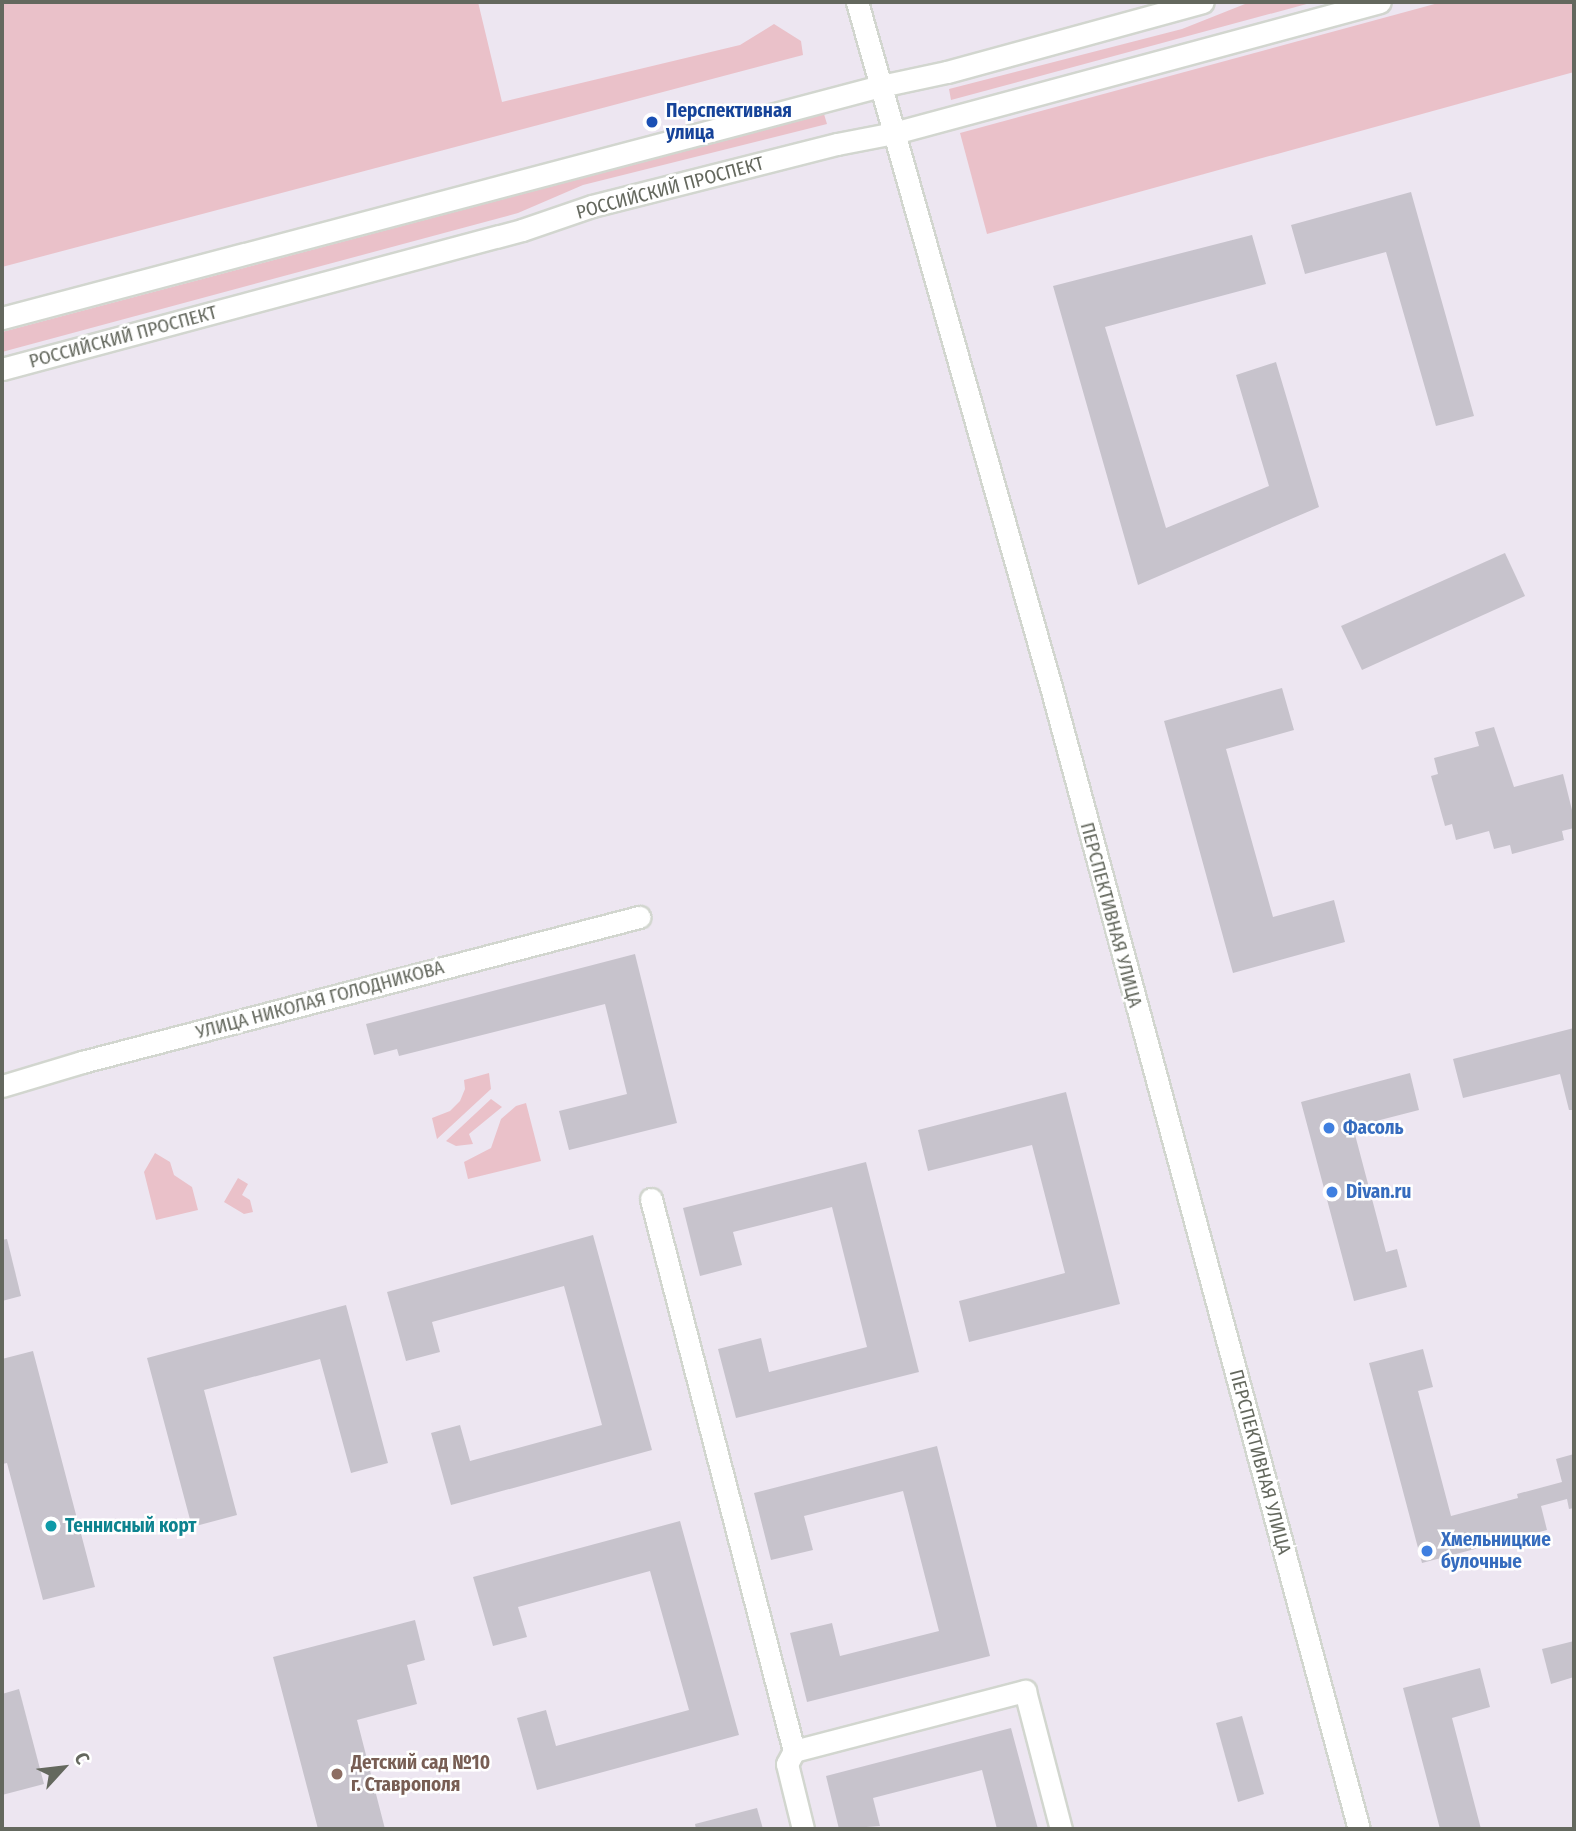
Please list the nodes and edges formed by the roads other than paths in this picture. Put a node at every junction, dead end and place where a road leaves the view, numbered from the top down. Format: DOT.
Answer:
graph roads {
  1 [pos="857,2"];
  2 [pos="1203,2"];
  3 [pos="1380,2"];
  4 [pos="881,86"];
  5 [pos="894,133"];
  6 [pos="2,318"];
  7 [pos="2,369"];
  8 [pos="639,917"];
  9 [pos="2,1086"];
  10 [pos="650,1199"];
  11 [pos="794,1751"];
  12 [pos="803,1829"];
  13 [pos="1061,1829"];
  14 [pos="1359,1829"];
  1 -- 4 [label="street, ПЕРСПЕКТИВНАЯ УЛИЦА"];
  2 -- 4 [label="street"];
  3 -- 5 [label="street, РОССИЙСКИЙ ПРОСПЕКТ"];
  4 -- 5 [label="street, ПЕРСПЕКТИВНАЯ УЛИЦА"];
  4 -- 6 [label="street"];
  5 -- 7 [label="street, РОССИЙСКИЙ ПРОСПЕКТ"];
  5 -- 14 [label="street, ПЕРСПЕКТИВНАЯ УЛИЦА"];
  8 -- 9 [label="street, УЛИЦА НИКОЛАЯ ГОЛОДНИКОВА"];
  10 -- 11 [label="street"];
  11 -- 12 [label="street"];
  11 -- 13 [label="street"];
}
